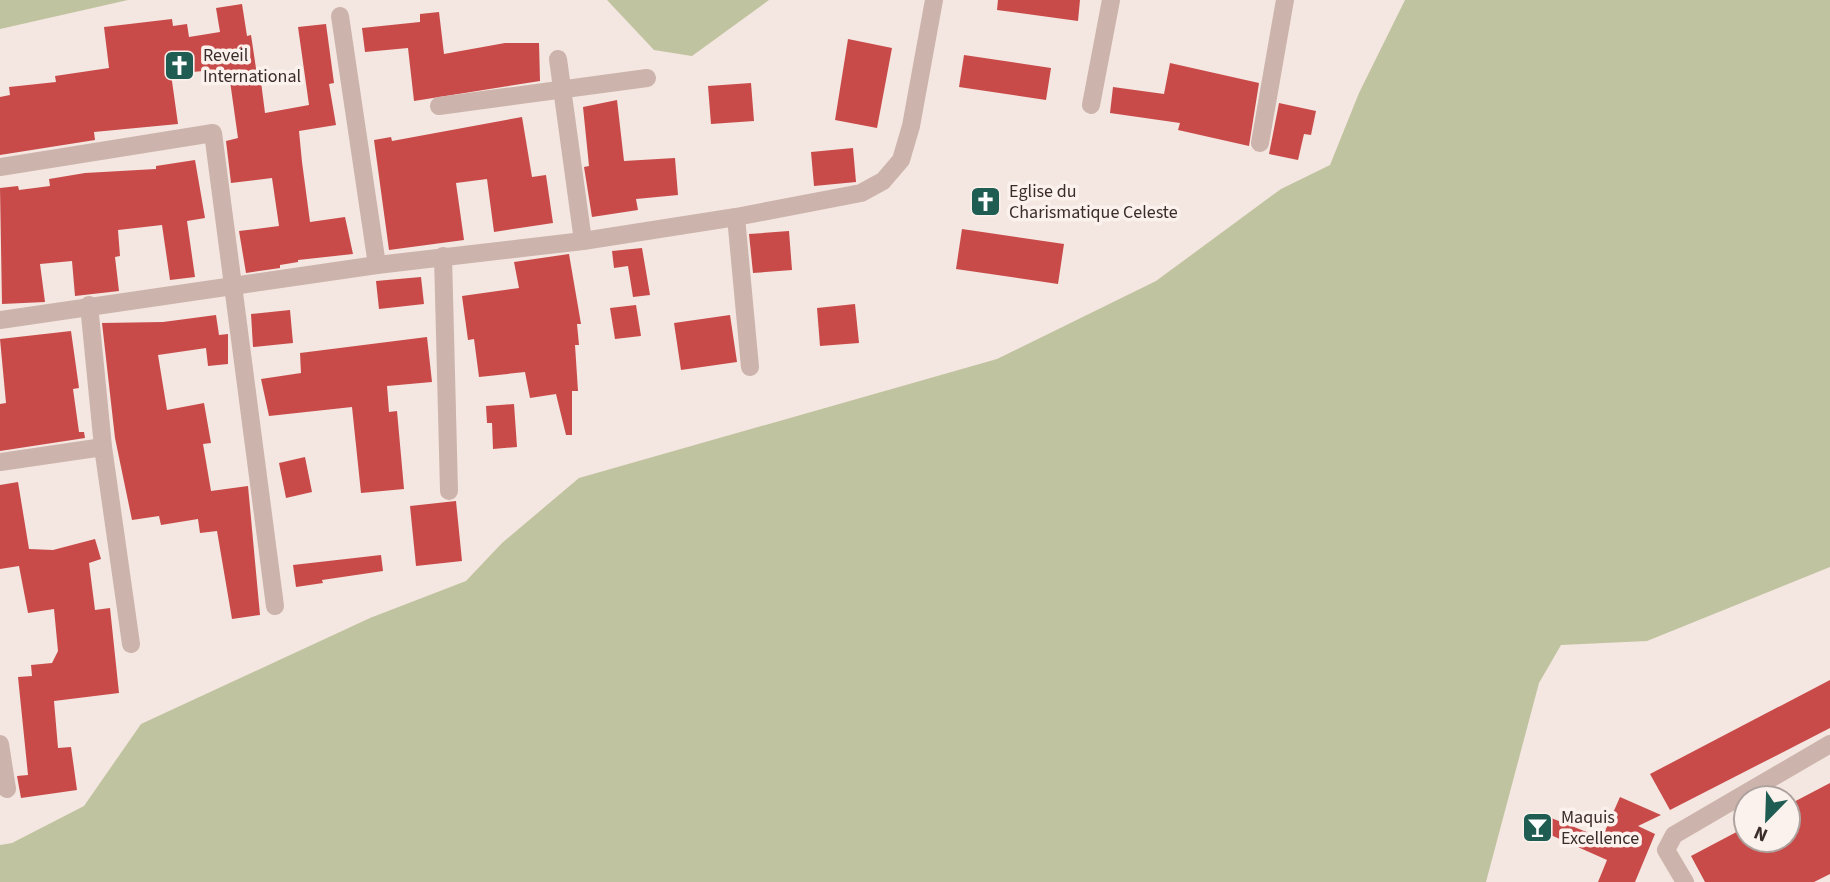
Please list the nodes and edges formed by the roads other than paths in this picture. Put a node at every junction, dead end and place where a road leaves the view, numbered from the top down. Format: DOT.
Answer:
graph roads {
  1 [pos="934,0"];
  2 [pos="1111,0"];
  3 [pos="1284,0"];
  4 [pos="340,16"];
  5 [pos="558,60"];
  6 [pos="647,78"];
  7 [pos="562,89"];
  8 [pos="1091,105"];
  9 [pos="439,106"];
  10 [pos="1261,143"];
  11 [pos="0,167"];
  12 [pos="736,217"];
  13 [pos="583,241"];
  14 [pos="443,256"];
  15 [pos="377,265"];
  16 [pos="232,287"];
  17 [pos="89,305"];
  18 [pos="0,320"];
  19 [pos="750,368"];
  20 [pos="103,447"];
  21 [pos="0,462"];
  22 [pos="449,491"];
  23 [pos="275,606"];
  24 [pos="131,644"];
  25 [pos="0,744"];
  26 [pos="1830,744"];
  27 [pos="7,789"];
  28 [pos="1685,882"];
  1 -- 12 [label="street"];
  2 -- 8 [label="street"];
  3 -- 10 [label="street"];
  4 -- 15 [label="street"];
  5 -- 7 [label="street"];
  6 -- 7 [label="street"];
  7 -- 9 [label="street"];
  7 -- 13 [label="street"];
  11 -- 16 [label="street"];
  12 -- 13 [label="street"];
  12 -- 19 [label="street"];
  13 -- 14 [label="street"];
  14 -- 15 [label="street"];
  14 -- 22 [label="street"];
  15 -- 16 [label="street"];
  16 -- 17 [label="street"];
  16 -- 23 [label="street"];
  17 -- 18 [label="street"];
  17 -- 20 [label="street"];
  20 -- 21 [label="street"];
  20 -- 24 [label="street"];
  25 -- 27 [label="street"];
  26 -- 28 [label="street"];
}
